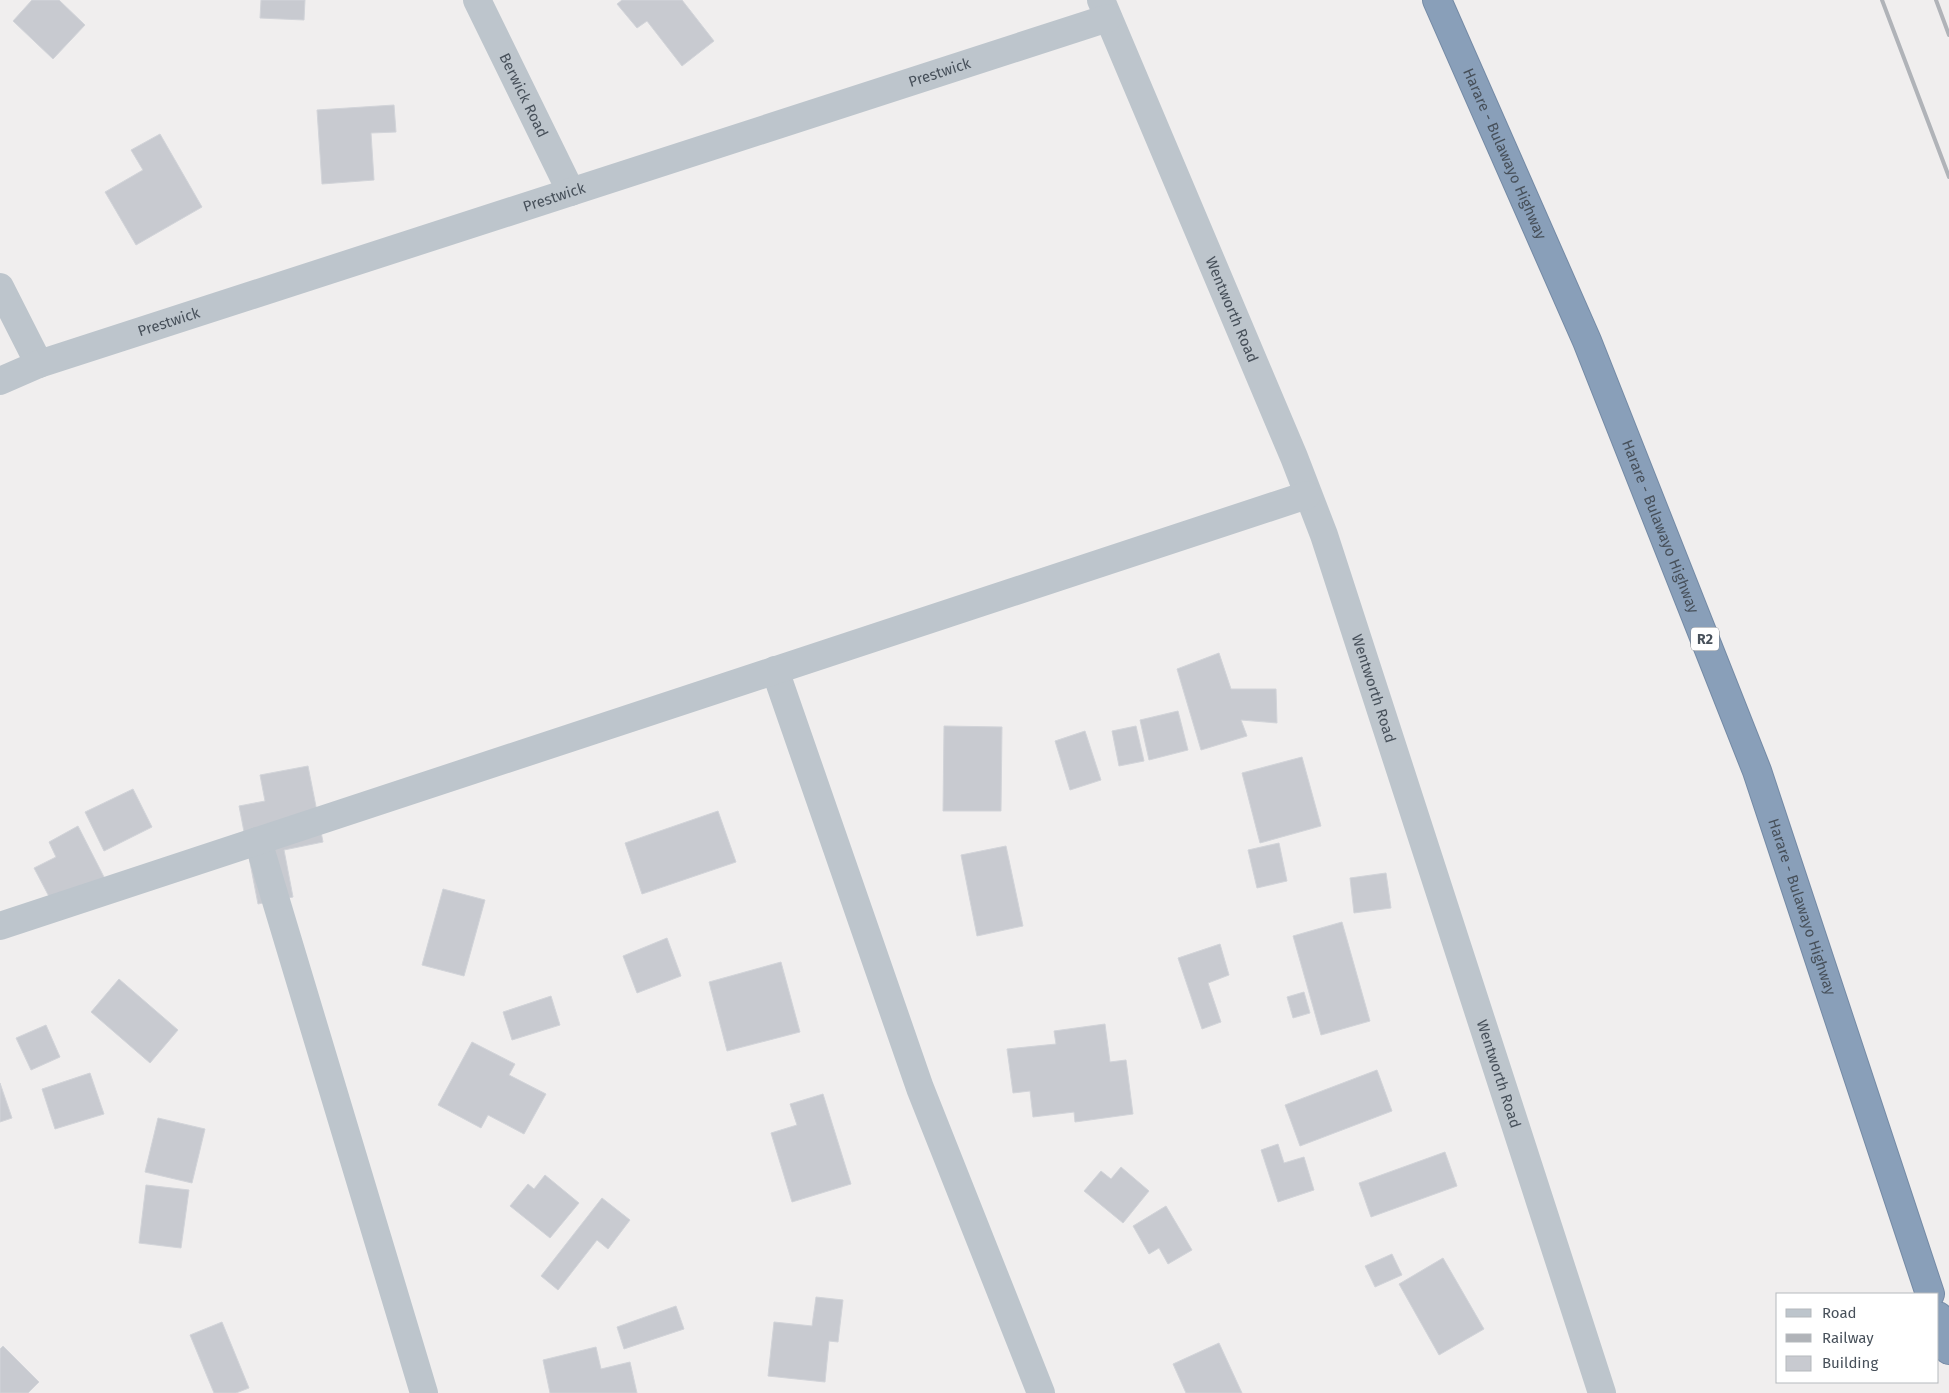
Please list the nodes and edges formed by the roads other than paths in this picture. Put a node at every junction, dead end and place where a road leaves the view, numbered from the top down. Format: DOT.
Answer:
graph roads {
  1 [pos="478,0"];
  2 [pos="1437,0"];
  3 [pos="1105,9"];
  4 [pos="571,192"];
  5 [pos="0,287"];
  6 [pos="39,364"];
  7 [pos="0,381"];
  8 [pos="1307,495"];
  9 [pos="775,670"];
  10 [pos="258,841"];
  11 [pos="0,926"];
  12 [pos="1930,1293"];
  13 [pos="1939,1319"];
  14 [pos="1949,1350"];
  15 [pos="424,1393"];
  16 [pos="1041,1393"];
  17 [pos="1602,1393"];
  1 -- 4 [label="street, Berwick Road"];
  2 -- 12 [label="highway, Harare - Bulawayo Highway / R2"];
  3 -- 4 [label="street, Prestwick"];
  3 -- 8 [label="street, Wentworth Road"];
  4 -- 6 [label="street, Prestwick"];
  5 -- 6 [label="street"];
  6 -- 7 [label="street, Prestwick"];
  8 -- 9 [label="street"];
  8 -- 17 [label="street, Wentworth Road"];
  9 -- 10 [label="street"];
  9 -- 16 [label="street"];
  10 -- 11 [label="street"];
  10 -- 15 [label="street"];
  13 -- 14 [label="highway"];
}
